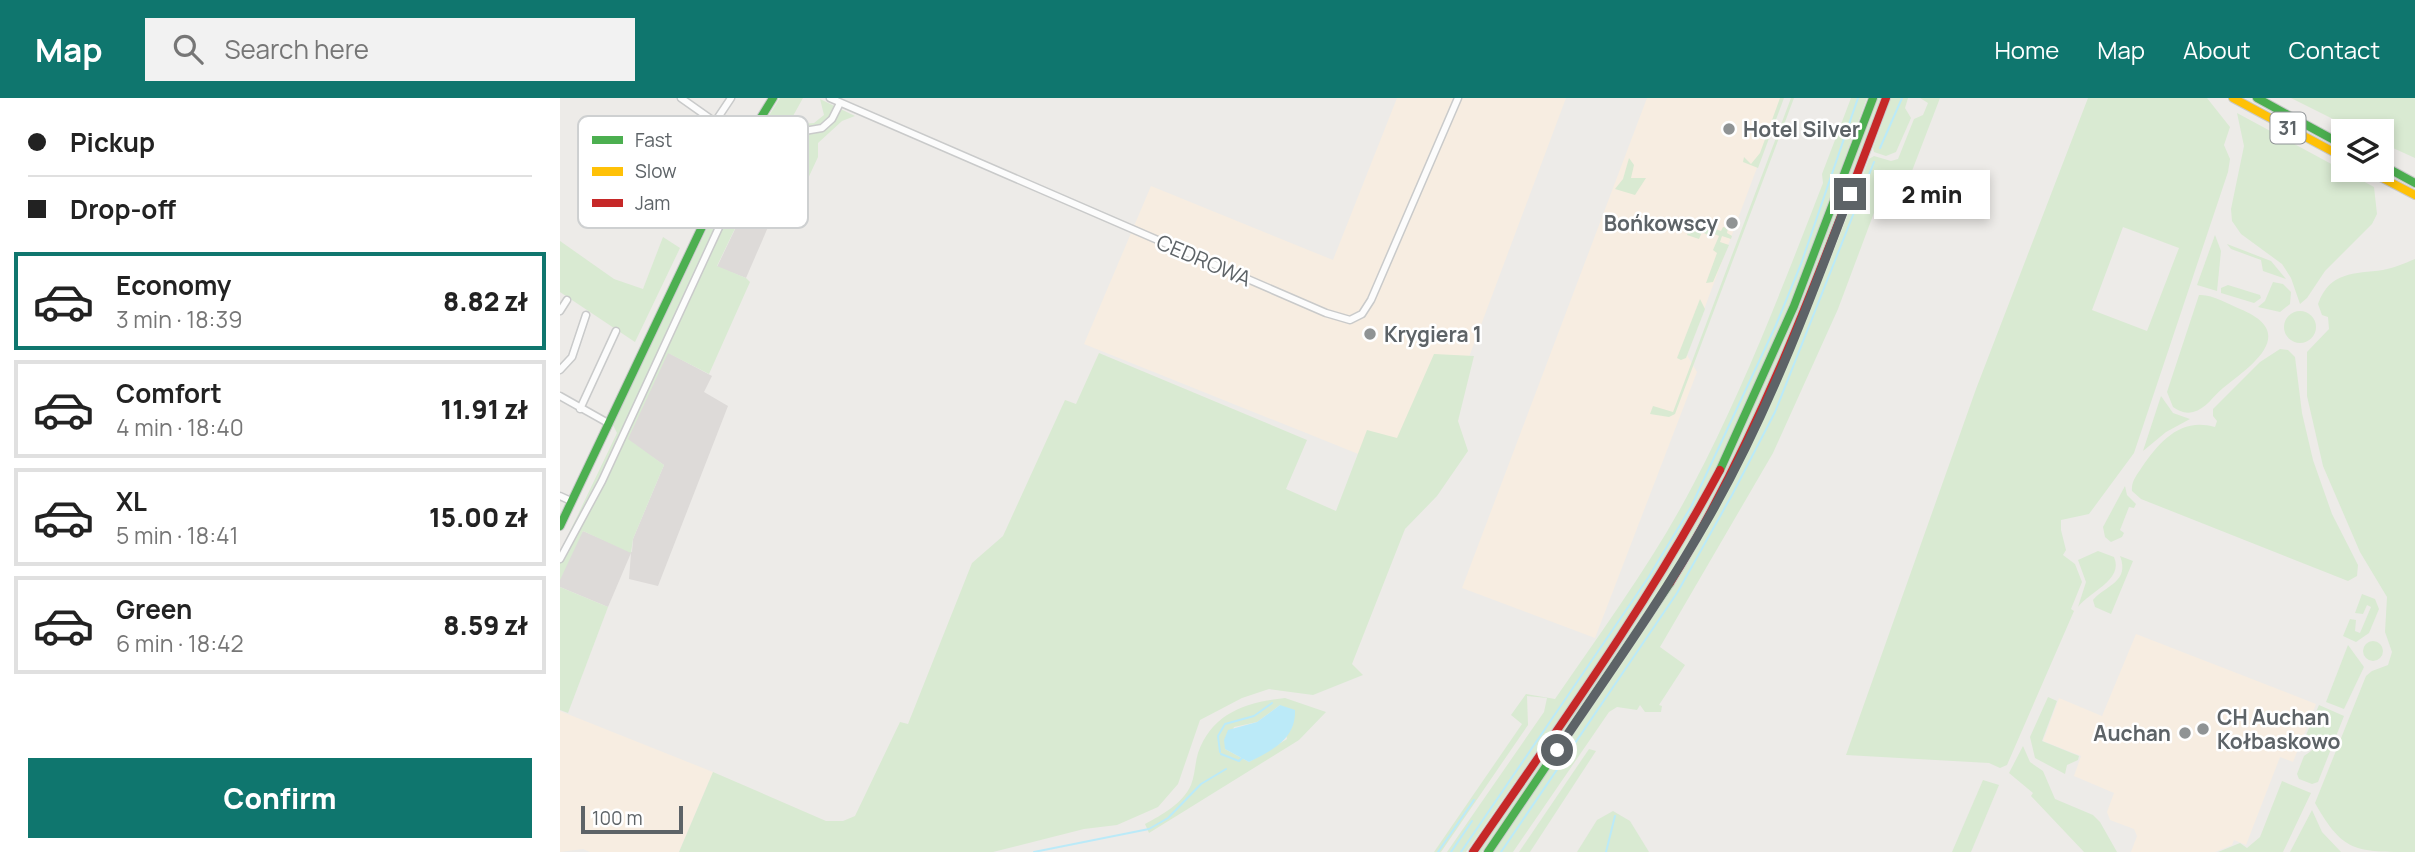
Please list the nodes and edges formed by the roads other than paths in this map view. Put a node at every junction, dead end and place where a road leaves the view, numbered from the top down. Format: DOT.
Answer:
graph roads {
  1 [pos="681,98"];
  2 [pos="731,98"];
  3 [pos="773,98"];
  4 [pos="830,98"];
  5 [pos="1458,98"];
  6 [pos="1873,98"];
  7 [pos="1886,98"];
  8 [pos="2233,98"];
  9 [pos="2257,98"];
  10 [pos="840,103"];
  11 [pos="706,116"];
  12 [pos="719,116"];
  13 [pos="762,116"];
  14 [pos="808,130"];
  15 [pos="2331,138"];
  16 [pos="2331,151"];
  17 [pos="2394,172"];
  18 [pos="2390,182"];
  19 [pos="2415,183"];
  20 [pos="2415,195"];
  21 [pos="701,228"];
  22 [pos="720,228"];
  23 [pos="567,300"];
  24 [pos="560,311"];
  25 [pos="586,315"];
  26 [pos="616,331"];
  27 [pos="560,370"];
  28 [pos="560,396"];
  29 [pos="580,409"];
  30 [pos="608,423"];
  31 [pos="560,496"];
  32 [pos="572,501"];
  33 [pos="560,526"];
  34 [pos="560,559"];
  35 [pos="1473,852"];
  36 [pos="1488,852"];
  1 -- 11 [label="street"];
  2 -- 12 [label="street"];
  3 -- 13 [label="main road"];
  4 -- 10 [label="street, CEDROWA"];
  5 -- 10 [label="street, CEDROWA"];
  6 -- 35 [label="main road"];
  7 -- 36 [label="main road"];
  8 -- 16 [label="main road, 31"];
  9 -- 15 [label="main road, 31"];
  10 -- 14 [label="street"];
  17 -- 19 [label="main road"];
  18 -- 20 [label="main road"];
  21 -- 30 [label="main road"];
  22 -- 34 [label="street"];
  23 -- 24 [label="street"];
  25 -- 27 [label="street"];
  26 -- 29 [label="street"];
  28 -- 29 [label="street"];
  29 -- 30 [label="street"];
  30 -- 32 [label="main road"];
  31 -- 32 [label="street"];
  32 -- 33 [label="main road"];
}
